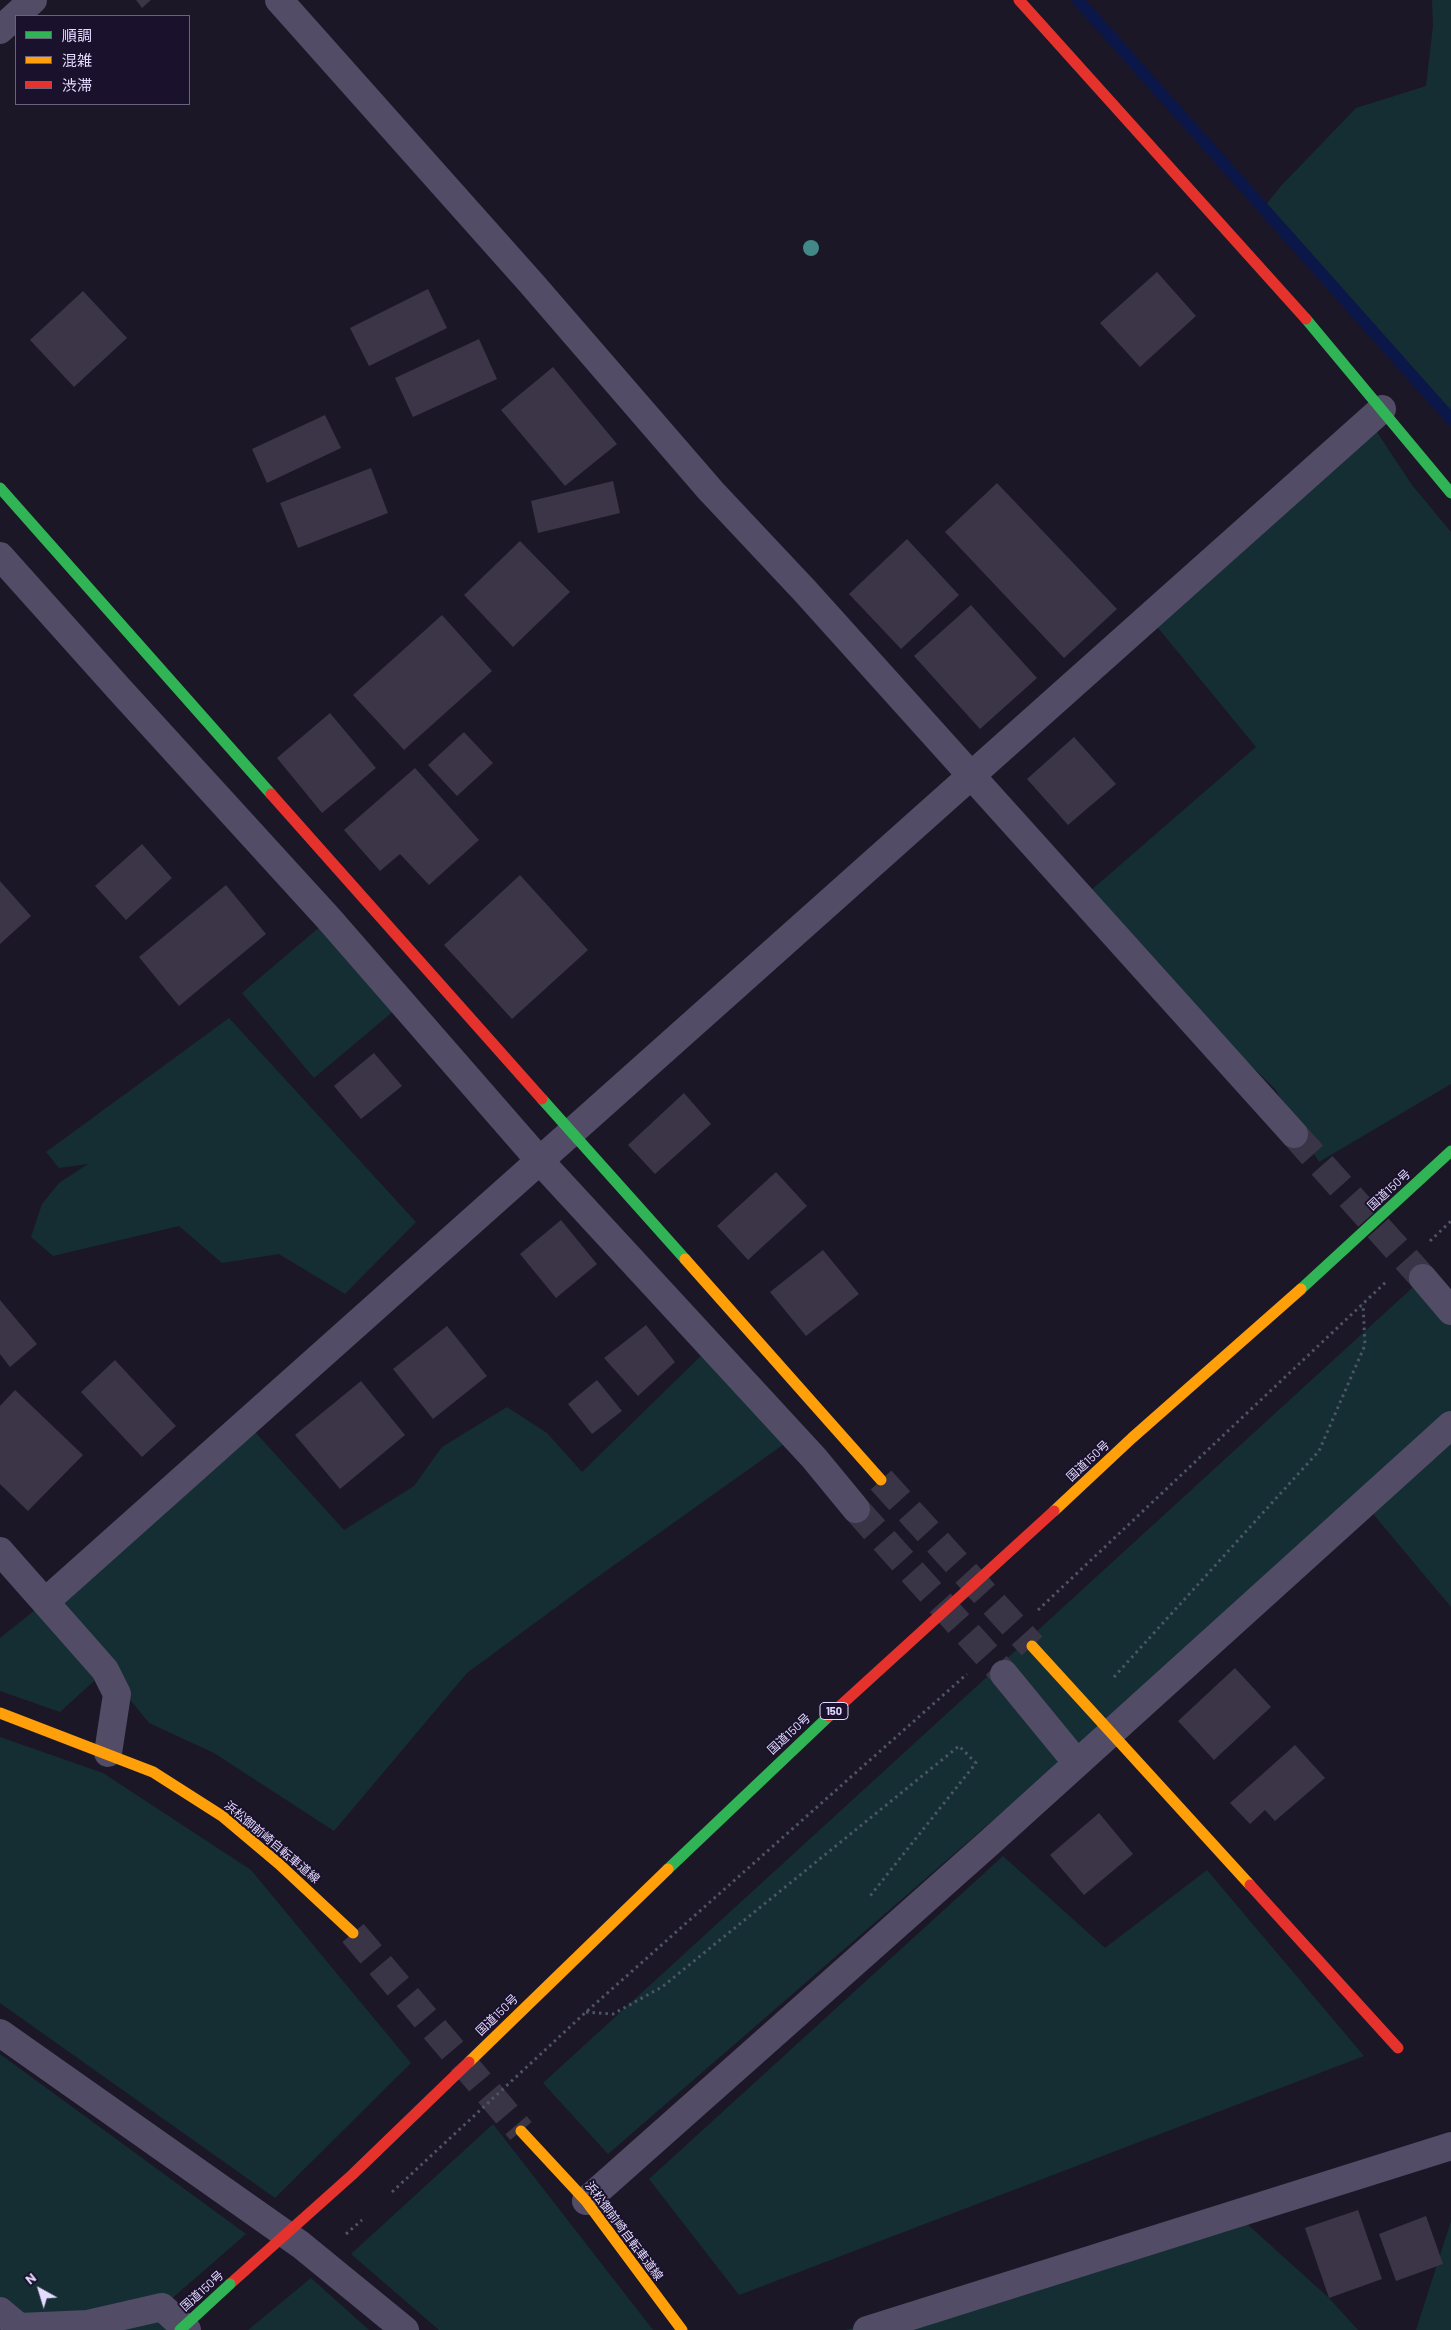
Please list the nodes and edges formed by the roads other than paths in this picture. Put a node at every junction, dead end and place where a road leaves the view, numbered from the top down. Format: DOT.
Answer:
graph roads {
  1 [pos="33,0"];
  2 [pos="278,0"];
  3 [pos="1019,0"];
  4 [pos="16,15"];
  5 [pos="15,16"];
  6 [pos="0,30"];
  7 [pos="1382,409"];
  8 [pos="0,488"];
  9 [pos="1451,493"];
  10 [pos="0,556"];
  11 [pos="970,776"];
  12 [pos="573,1132"];
  13 [pos="1294,1134"];
  14 [pos="1451,1151"];
  15 [pos="540,1161"];
  16 [pos="1423,1278"];
  17 [pos="1451,1311"];
  18 [pos="1451,1425"];
  19 [pos="881,1480"];
  20 [pos="856,1509"];
  21 [pos="0,1551"];
  22 [pos="46,1602"];
  23 [pos="1032,1646"];
  24 [pos="1004,1674"];
  25 [pos="0,1713"];
  26 [pos="1111,1732"];
  27 [pos="108,1753"];
  28 [pos="1077,1763"];
  29 [pos="354,1932"];
  30 [pos="0,2033"];
  31 [pos="1398,2048"];
  32 [pos="521,2131"];
  33 [pos="1451,2146"];
  34 [pos="586,2201"];
  35 [pos="286,2235"];
  36 [pos="0,2311"];
  37 [pos="180,2330"];
  38 [pos="187,2330"];
  39 [pos="406,2330"];
  40 [pos="682,2330"];
  41 [pos="867,2330"];
  1 -- 4 [label="street"];
  2 -- 11 [label="street"];
  3 -- 7 [label="main road"];
  5 -- 6 [label="street"];
  7 -- 9 [label="main road"];
  7 -- 11 [label="street"];
  8 -- 12 [label="main road"];
  10 -- 15 [label="street"];
  11 -- 12 [label="street"];
  11 -- 13 [label="street"];
  12 -- 15 [label="street"];
  12 -- 19 [label="main road"];
  14 -- 35 [label="main road, 国道150号 / 150"];
  15 -- 20 [label="street"];
  15 -- 22 [label="street"];
  16 -- 17 [label="street"];
  18 -- 26 [label="street"];
  21 -- 22 [label="street"];
  22 -- 27 [label="street"];
  23 -- 26 [label="main road"];
  24 -- 28 [label="street"];
  25 -- 27 [label="main road, 浜松御前崎自転車道線"];
  26 -- 28 [label="street"];
  26 -- 31 [label="main road"];
  27 -- 29 [label="main road, 浜松御前崎自転車道線"];
  28 -- 34 [label="street"];
  30 -- 35 [label="street"];
  32 -- 34 [label="main road, 浜松御前崎自転車道線"];
  33 -- 41 [label="street"];
  34 -- 40 [label="main road, 浜松御前崎自転車道線"];
  35 -- 37 [label="main road, 国道150号 / 150, bridge"];
  35 -- 39 [label="street"];
  36 -- 38 [label="street"];
}
